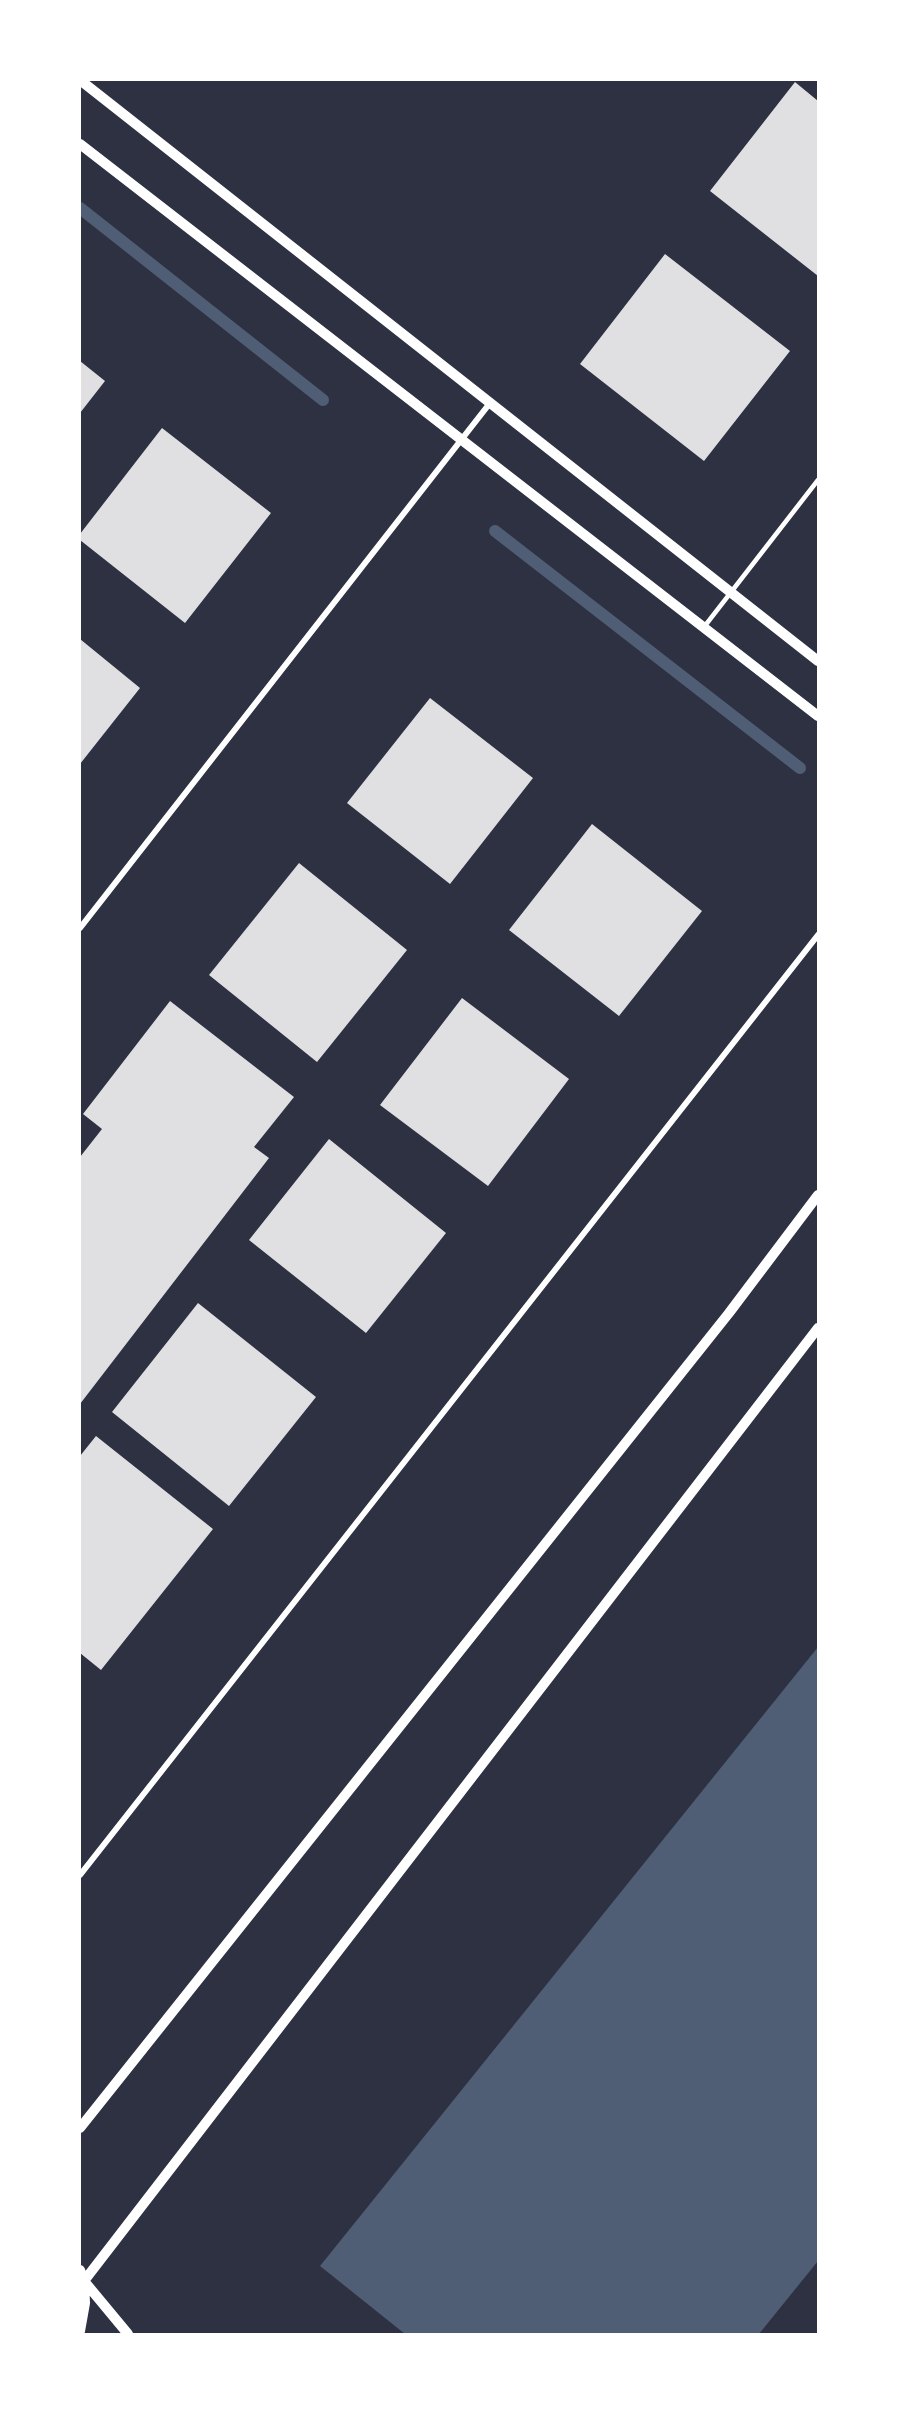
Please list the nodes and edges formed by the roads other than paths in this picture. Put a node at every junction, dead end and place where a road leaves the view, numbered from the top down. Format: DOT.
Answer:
graph roads {
  1 [pos="80,80"];
  2 [pos="80,144"];
  3 [pos="490,403"];
  4 [pos="462,440"];
  5 [pos="819,480"];
  6 [pos="731,591"];
  7 [pos="704,627"];
  8 [pos="819,661"];
  9 [pos="819,716"];
  10 [pos="80,928"];
  11 [pos="819,935"];
  12 [pos="819,1195"];
  13 [pos="819,1328"];
  14 [pos="80,1875"];
  15 [pos="80,2128"];
  16 [pos="80,2270"];
  17 [pos="84,2281"];
  18 [pos="80,2331"];
  19 [pos="128,2334"];
  1 -- 3 [label="street"];
  2 -- 4 [label="street"];
  3 -- 4 [label="street"];
  3 -- 6 [label="street"];
  4 -- 7 [label="street"];
  4 -- 10 [label="street"];
  5 -- 6 [label="lane"];
  6 -- 7 [label="lane"];
  6 -- 8 [label="street"];
  7 -- 9 [label="street"];
  11 -- 14 [label="street"];
  12 -- 15 [label="street"];
  13 -- 17 [label="street"];
  16 -- 17 [label="street"];
  17 -- 18 [label="street"];
  17 -- 19 [label="street"];
}
